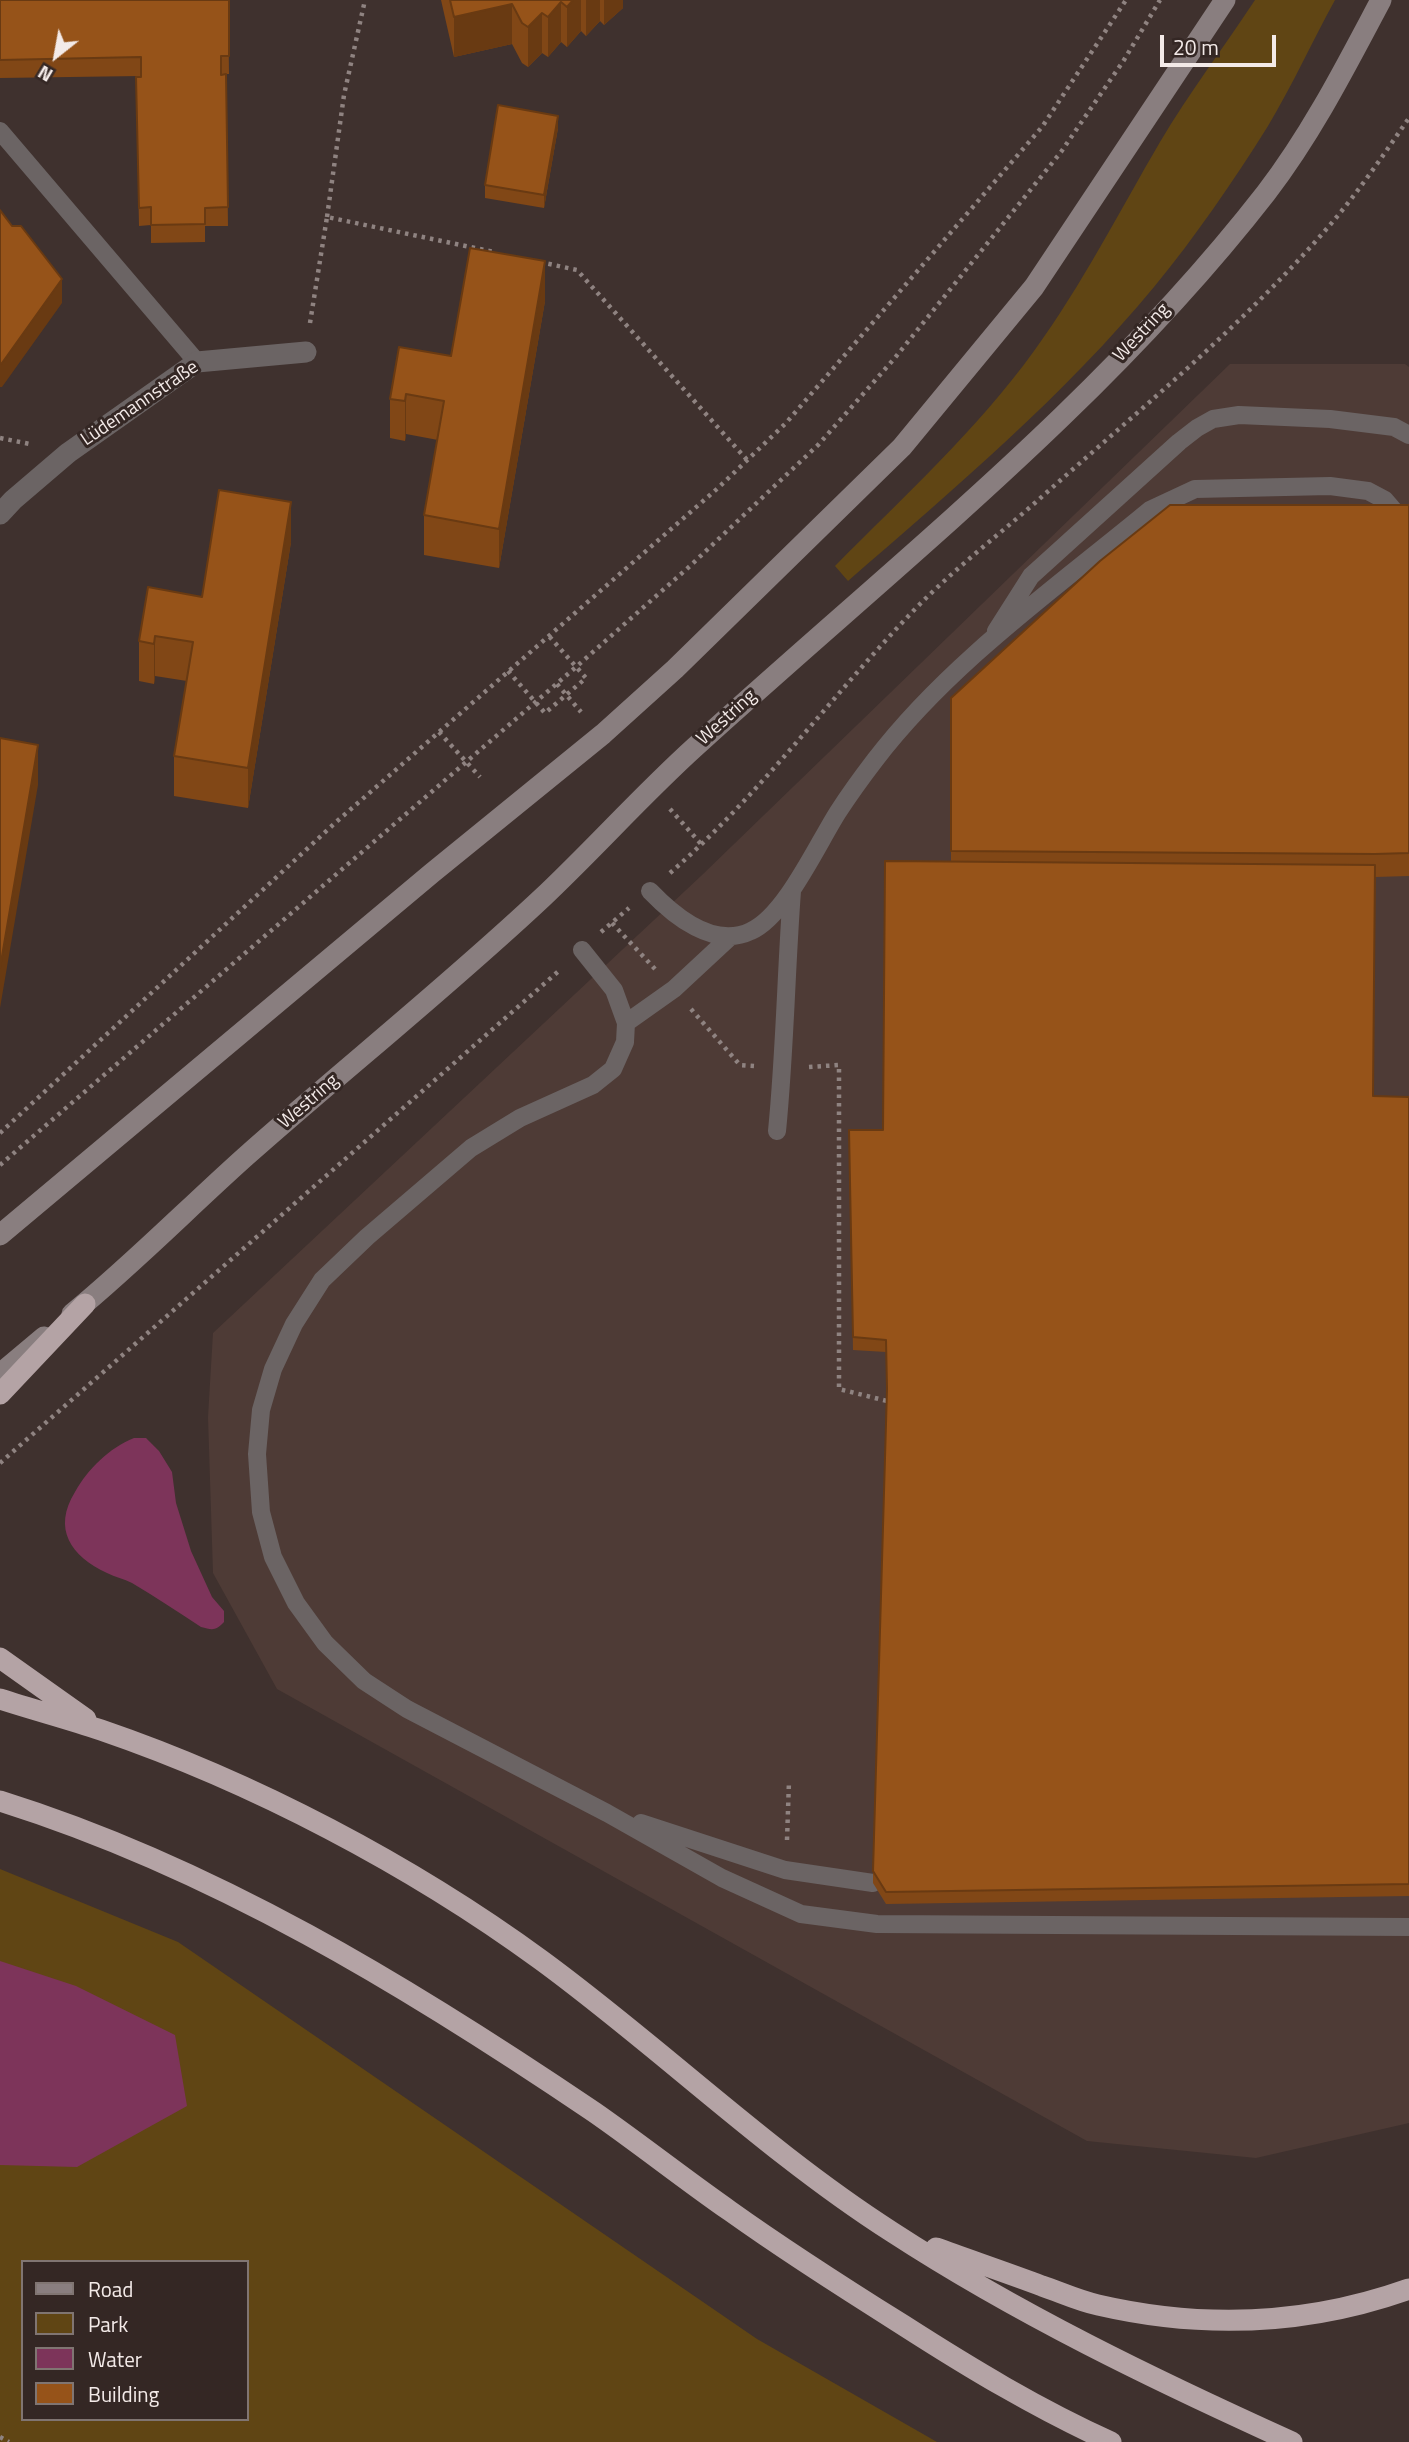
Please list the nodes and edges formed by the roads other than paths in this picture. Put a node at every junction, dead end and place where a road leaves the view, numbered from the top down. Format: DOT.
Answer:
graph roads {
  1 [pos="1225,0"];
  2 [pos="1381,0"];
  3 [pos="0,131"];
  4 [pos="306,352"];
  5 [pos="197,362"];
  6 [pos="1409,435"];
  7 [pos="0,514"];
  8 [pos="1397,528"];
  9 [pos="986,646"];
  10 [pos="792,887"];
  11 [pos="650,891"];
  12 [pos="730,937"];
  13 [pos="582,950"];
  14 [pos="626,1023"];
  15 [pos="777,1131"];
  16 [pos="0,1235"];
  17 [pos="85,1304"];
  18 [pos="0,1374"];
  19 [pos="0,1394"];
  20 [pos="0,1658"];
  21 [pos="0,1699"];
  22 [pos="102,1731"];
  23 [pos="0,1801"];
  24 [pos="607,1813"];
  25 [pos="873,1884"];
  26 [pos="1409,1927"];
  27 [pos="890,2231"];
  28 [pos="1409,2289"];
  29 [pos="1106,2440"];
  30 [pos="1292,2442"];
  1 -- 16 [label="main road"];
  2 -- 17 [label="main road, Westring"];
  3 -- 5 [label="lane"];
  4 -- 5 [label="street, Lüdemannstraße"];
  5 -- 7 [label="street, Lüdemannstraße"];
  6 -- 9 [label="lane"];
  8 -- 9 [label="lane"];
  9 -- 10 [label="lane"];
  10 -- 12 [label="lane"];
  10 -- 15 [label="lane"];
  11 -- 12 [label="lane"];
  12 -- 14 [label="lane"];
  13 -- 14 [label="lane"];
  14 -- 24 [label="lane"];
  17 -- 18 [label="main road, Westring"];
  17 -- 19 [label="highway"];
  20 -- 22 [label="highway"];
  21 -- 22 [label="highway"];
  22 -- 27 [label="highway"];
  23 -- 29 [label="highway"];
  24 -- 25 [label="lane"];
  24 -- 26 [label="lane"];
  27 -- 28 [label="highway"];
  27 -- 30 [label="highway"];
}
